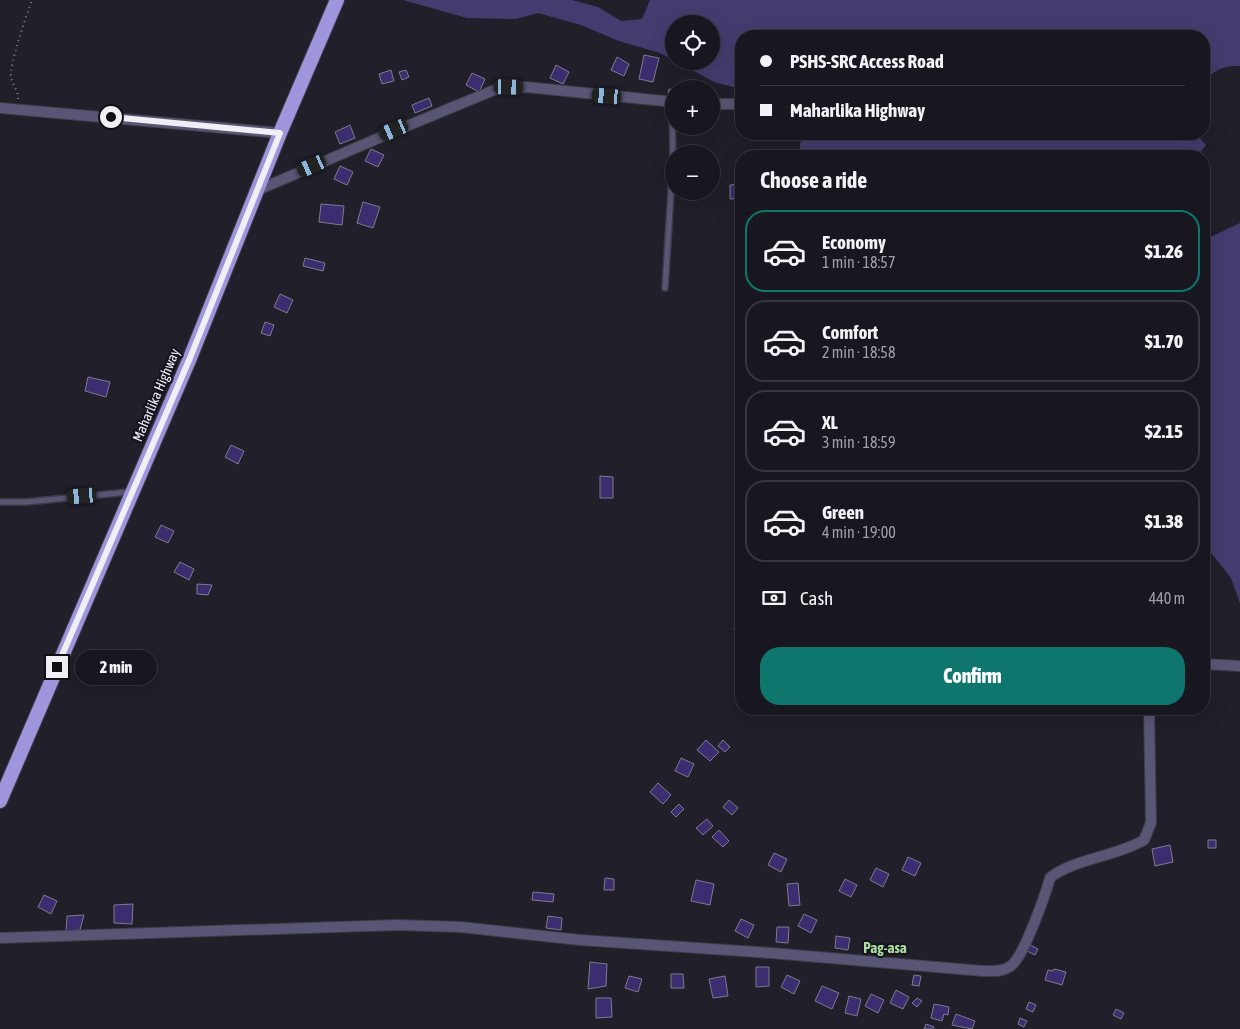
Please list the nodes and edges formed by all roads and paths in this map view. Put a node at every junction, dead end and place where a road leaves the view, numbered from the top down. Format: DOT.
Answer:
graph roads {
  1 [pos="32,0"];
  2 [pos="337,0"];
  3 [pos="665,101"];
  4 [pos="720,104"];
  5 [pos="735,104"];
  6 [pos="0,108"];
  7 [pos="17,109"];
  8 [pos="280,133"];
  9 [pos="673,135"];
  10 [pos="258,190"];
  11 [pos="665,288"];
  12 [pos="132,492"];
  13 [pos="0,502"];
  14 [pos="1210,664"];
  15 [pos="1240,666"];
  16 [pos="1149,715"];
  17 [pos="0,801"];
  18 [pos="0,938"];
  1 -- 7 [label="path"];
  2 -- 8 [label="highway, Maharlika Highway"];
  3 -- 10 [label="street"];
  4 -- 5 [label="street"];
  6 -- 7 [label="street"];
  7 -- 8 [label="street"];
  8 -- 10 [label="highway, Maharlika Highway"];
  9 -- 11 [label="lane"];
  10 -- 12 [label="highway, Maharlika Highway"];
  12 -- 13 [label="lane"];
  12 -- 17 [label="highway, Maharlika Highway"];
  14 -- 15 [label="street"];
  16 -- 18 [label="street"];
}
